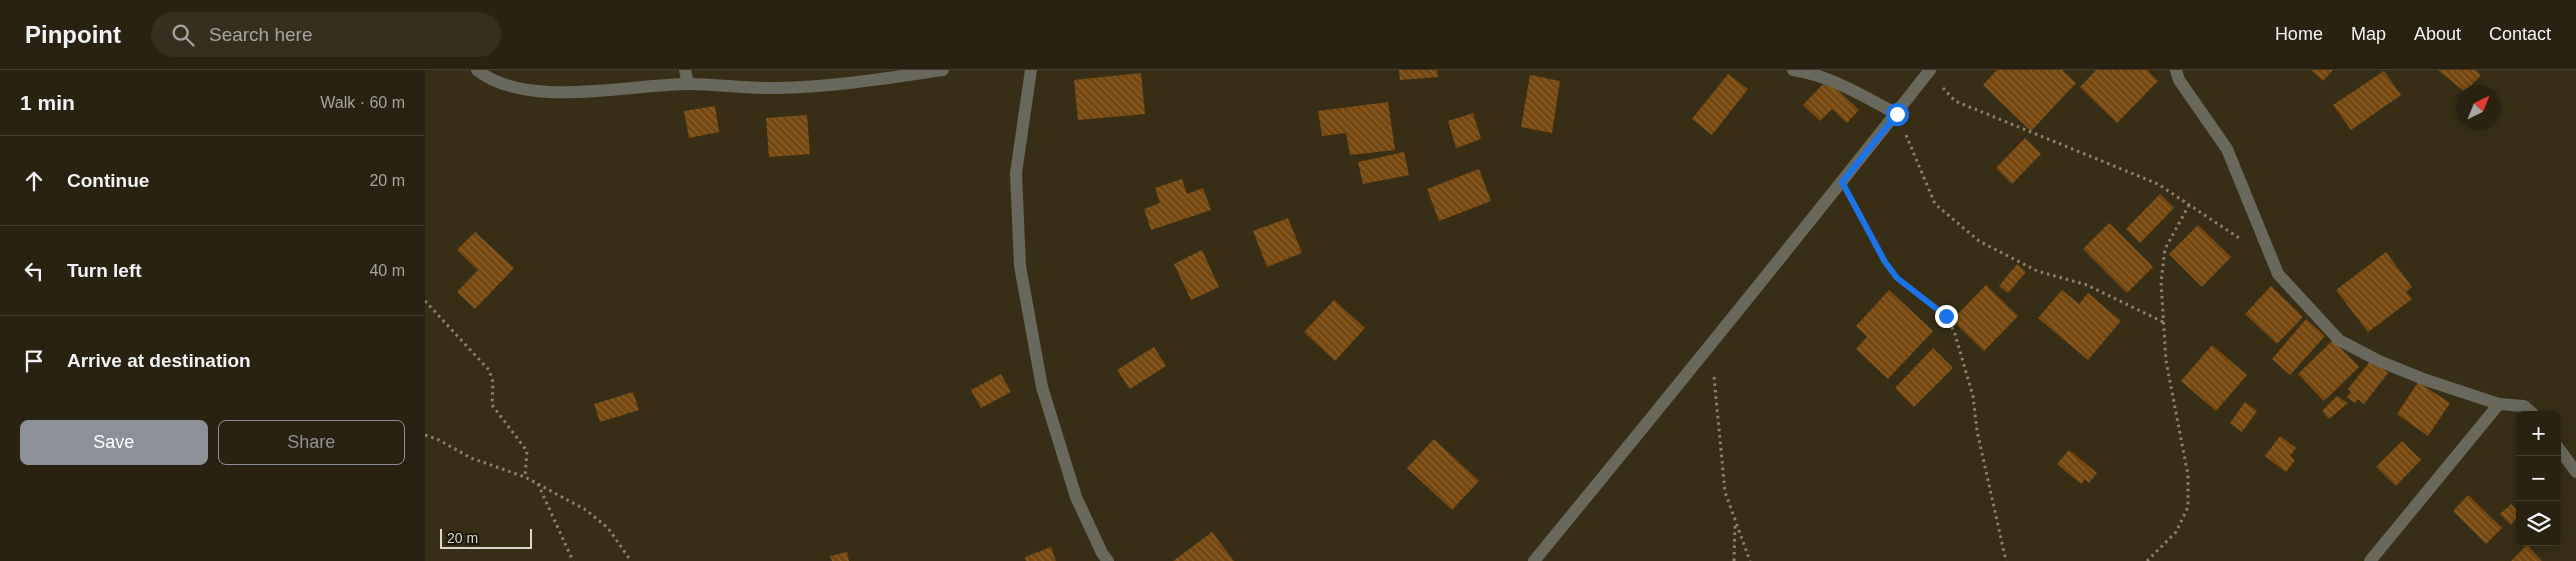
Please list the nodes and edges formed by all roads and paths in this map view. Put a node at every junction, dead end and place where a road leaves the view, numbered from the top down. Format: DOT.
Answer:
graph roads {
  1 [pos="477,70"];
  2 [pos="685,70"];
  3 [pos="943,70"];
  4 [pos="1031,70"];
  5 [pos="1793,70"];
  6 [pos="1928,70"];
  7 [pos="2176,70"];
  8 [pos="688,84"];
  9 [pos="1897,114"];
  10 [pos="1842,182"];
  11 [pos="2189,205"];
  12 [pos="2270,260"];
  13 [pos="425,301"];
  14 [pos="2164,322"];
  15 [pos="1711,346"];
  16 [pos="2499,404"];
  17 [pos="2530,411"];
  18 [pos="425,435"];
  19 [pos="2561,451"];
  20 [pos="2576,472"];
  21 [pos="525,477"];
  22 [pos="538,484"];
  23 [pos="1735,520"];
  24 [pos="573,561"];
  25 [pos="631,561"];
  26 [pos="1108,561"];
  27 [pos="1534,561"];
  28 [pos="1734,561"];
  29 [pos="1751,561"];
  30 [pos="2006,561"];
  31 [pos="2147,561"];
  32 [pos="2370,561"];
  1 -- 8 [label="street"];
  2 -- 8 [label="street"];
  3 -- 8 [label="street"];
  4 -- 26 [label="street"];
  5 -- 9 [label="street"];
  6 -- 9 [label="street"];
  6 -- 11 [label="path"];
  7 -- 12 [label="street"];
  9 -- 10 [label="street"];
  9 -- 14 [label="path"];
  10 -- 15 [label="street"];
  10 -- 30 [label="path"];
  11 -- 12 [label="path"];
  11 -- 14 [label="path"];
  12 -- 16 [label="street"];
  13 -- 21 [label="path"];
  14 -- 31 [label="path"];
  15 -- 23 [label="path"];
  15 -- 27 [label="street"];
  16 -- 17 [label="street"];
  16 -- 32 [label="street"];
  18 -- 21 [label="path"];
  19 -- 20 [label="street"];
  21 -- 22 [label="path"];
  22 -- 24 [label="path"];
  22 -- 25 [label="path"];
  23 -- 28 [label="path"];
  23 -- 29 [label="path"];
}
